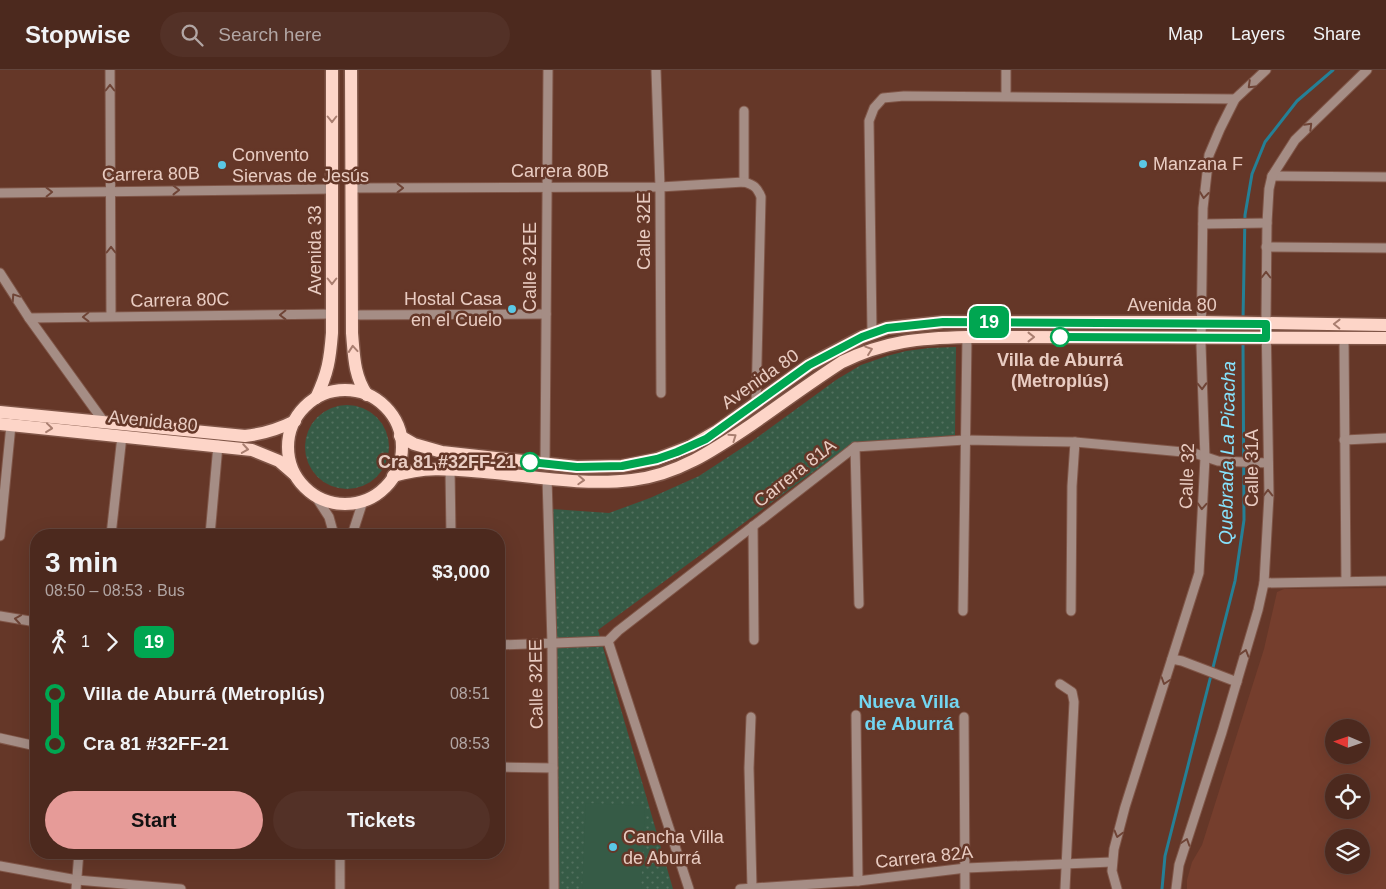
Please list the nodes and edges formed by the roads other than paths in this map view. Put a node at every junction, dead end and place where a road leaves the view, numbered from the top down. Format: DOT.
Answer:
graph roads {
  1 [pos="110,70"];
  2 [pos="332,70"];
  3 [pos="352,70"];
  4 [pos="548,70"];
  5 [pos="656,70"];
  6 [pos="1006,70"];
  7 [pos="1266,70"];
  8 [pos="1367,70"];
  9 [pos="1006,96"];
  10 [pos="1235,100"];
  11 [pos="744,112"];
  12 [pos="1272,176"];
  13 [pos="1386,177"];
  14 [pos="744,182"];
  15 [pos="660,187"];
  16 [pos="351,188"];
  17 [pos="547,188"];
  18 [pos="332,189"];
  19 [pos="110,191"];
  20 [pos="0,193"];
  21 [pos="1266,223"];
  22 [pos="1203,224"];
  23 [pos="1266,247"];
  24 [pos="1386,248"];
  25 [pos="0,277"];
  26 [pos="332,314"];
  27 [pos="546,314"];
  28 [pos="352,315"];
  29 [pos="111,316"];
  30 [pos="29,318"];
  31 [pos="1201,322"];
  32 [pos="1266,324"];
  33 [pos="1386,325"];
  34 [pos="872,332"];
  35 [pos="967,337"];
  36 [pos="1201,337"];
  37 [pos="1266,338"];
  38 [pos="1344,338"];
  39 [pos="1386,338"];
  40 [pos="660,393"];
  41 [pos="367,395"];
  42 [pos="316,398"];
  43 [pos="756,402"];
  44 [pos="0,412"];
  45 [pos="295,421"];
  46 [pos="104,422"];
  47 [pos="6,424"];
  48 [pos="122,436"];
  49 [pos="400,436"];
  50 [pos="1386,438"];
  51 [pos="966,440"];
  52 [pos="1344,440"];
  53 [pos="1075,442"];
  54 [pos="218,445"];
  55 [pos="855,447"];
  56 [pos="1205,458"];
  57 [pos="1268,463"];
  58 [pos="545,464"];
  59 [pos="450,469"];
  60 [pos="295,475"];
  61 [pos="393,476"];
  62 [pos="547,478"];
  63 [pos="316,497"];
  64 [pos="363,501"];
  65 [pos="753,526"];
  66 [pos="113,529"];
  67 [pos="211,529"];
  68 [pos="332,529"];
  69 [pos="354,529"];
  70 [pos="451,529"];
  71 [pos="0,536"];
  72 [pos="1346,581"];
  73 [pos="1386,581"];
  74 [pos="1264,583"];
  75 [pos="859,604"];
  76 [pos="963,611"];
  77 [pos="1071,611"];
  78 [pos="0,616"];
  79 [pos="30,621"];
  80 [pos="754,640"];
  81 [pos="608,641"];
  82 [pos="552,643"];
  83 [pos="505,645"];
  84 [pos="1172,659"];
  85 [pos="1234,681"];
  86 [pos="1060,684"];
  87 [pos="856,715"];
  88 [pos="751,717"];
  89 [pos="964,717"];
  90 [pos="0,738"];
  91 [pos="30,745"];
  92 [pos="505,767"];
  93 [pos="553,768"];
  94 [pos="78,859"];
  95 [pos="340,859"];
  96 [pos="1112,862"];
  97 [pos="1066,863"];
  98 [pos="0,866"];
  99 [pos="966,868"];
  100 [pos="858,881"];
  101 [pos="76,885"];
  102 [pos="752,888"];
  103 [pos="182,889"];
  104 [pos="340,889"];
  105 [pos="554,889"];
  106 [pos="689,889"];
  107 [pos="740,889"];
  108 [pos="965,889"];
  109 [pos="1065,889"];
  110 [pos="1117,889"];
  111 [pos="1176,889"];
  19 -- 1 [label="street, one-way"];
  2 -- 18 [label="main road, Avenida 33, one-way"];
  3 -- 16 [label="main road, Avenida 33"];
  4 -- 17 [label="street, Calle 32EE"];
  5 -- 15 [label="street, Calle 32E"];
  6 -- 9 [label="street"];
  7 -- 10 [label="street, Calle 32, one-way"];
  12 -- 8 [label="street, Calle 31A, one-way"];
  9 -- 10 [label="street"];
  9 -- 34 [label="street"];
  10 -- 22 [label="street, Calle 32, one-way"];
  11 -- 14 [label="street"];
  12 -- 13 [label="street"];
  12 -- 21 [label="street, Calle 31A"];
  14 -- 15 [label="street, Carrera 80B"];
  14 -- 43 [label="street"];
  15 -- 17 [label="street, Carrera 80B"];
  15 -- 40 [label="street, Calle 32E"];
  16 -- 17 [label="street, Carrera 80B, one-way"];
  16 -- 28 [label="main road, Avenida 33"];
  17 -- 27 [label="street, Calle 32EE"];
  19 -- 18 [label="street, Carrera 80B, one-way"];
  18 -- 26 [label="main road, Avenida 33, one-way"];
  20 -- 19 [label="street, Carrera 80B, one-way"];
  29 -- 19 [label="street, one-way"];
  21 -- 22 [label="street"];
  21 -- 23 [label="street, Calle 31A"];
  22 -- 31 [label="street, Calle 32"];
  23 -- 24 [label="street"];
  32 -- 23 [label="street, Calle 31A, one-way"];
  30 -- 25 [label="street, one-way"];
  26 -- 29 [label="street, Carrera 80C, one-way"];
  26 -- 42 [label="main road, Avenida 33"];
  27 -- 28 [label="street"];
  27 -- 58 [label="street, Calle 32EE"];
  41 -- 28 [label="main road, Avenida 33, one-way"];
  29 -- 30 [label="street, Carrera 80C, one-way"];
  30 -- 46 [label="street"];
  31 -- 32 [label="main road, Avenida 80"];
  31 -- 34 [label="main road, Avenida 80"];
  31 -- 36 [label="street, Calle 32"];
  33 -- 32 [label="main road, Avenida 80, one-way"];
  32 -- 37 [label="street, Calle 31A"];
  34 -- 43 [label="main road, Avenida 80"];
  35 -- 36 [label="main road, Avenida 80, one-way"];
  35 -- 51 [label="street"];
  62 -- 35 [label="main road, Avenida 80, one-way"];
  36 -- 37 [label="main road, Avenida 80"];
  36 -- 56 [label="street, Calle 32, one-way"];
  37 -- 38 [label="main road, Avenida 80"];
  37 -- 57 [label="street, Calle 31A"];
  38 -- 39 [label="main road, Avenida 80"];
  38 -- 52 [label="street"];
  41 -- 42 [label="main road"];
  41 -- 49 [label="main road"];
  42 -- 45 [label="main road"];
  43 -- 58 [label="main road, Avenida 80"];
  44 -- 46 [label="main road, Avenida 80"];
  45 -- 46 [label="main road, Avenida 80"];
  45 -- 60 [label="main road"];
  47 -- 48 [label="main road, Avenida 80, one-way"];
  47 -- 71 [label="street"];
  48 -- 54 [label="main road, Avenida 80"];
  48 -- 66 [label="street"];
  49 -- 58 [label="main road, Avenida 80"];
  49 -- 61 [label="main road"];
  50 -- 52 [label="street"];
  51 -- 53 [label="street, Carrera 81A"];
  51 -- 55 [label="street, Carrera 81A"];
  51 -- 76 [label="street"];
  52 -- 72 [label="street"];
  53 -- 56 [label="street, Carrera 81A"];
  53 -- 77 [label="street"];
  54 -- 60 [label="main road, Avenida 80, one-way"];
  54 -- 67 [label="street"];
  55 -- 65 [label="street, Carrera 81A"];
  55 -- 75 [label="street"];
  56 -- 57 [label="street, Carrera 81A"];
  56 -- 84 [label="street, Calle 32, one-way"];
  74 -- 57 [label="street, Calle 31A, one-way"];
  59 -- 61 [label="main road, Avenida 80"];
  59 -- 62 [label="main road, Avenida 80"];
  59 -- 70 [label="street"];
  60 -- 63 [label="main road"];
  61 -- 64 [label="main road"];
  62 -- 82 [label="street, Calle 32EE"];
  63 -- 64 [label="main road"];
  63 -- 68 [label="street"];
  64 -- 69 [label="street"];
  65 -- 80 [label="street"];
  65 -- 81 [label="street, Carrera 81A"];
  72 -- 73 [label="street"];
  72 -- 74 [label="street"];
  85 -- 74 [label="street, Calle 31A, one-way"];
  79 -- 78 [label="street, one-way"];
  81 -- 82 [label="street"];
  81 -- 106 [label="street"];
  82 -- 83 [label="street"];
  82 -- 93 [label="street, Calle 32EE"];
  84 -- 85 [label="street"];
  84 -- 96 [label="street, Calle 32, one-way"];
  111 -- 85 [label="street, Calle 31A, one-way"];
  86 -- 97 [label="street"];
  87 -- 100 [label="street"];
  88 -- 102 [label="street"];
  89 -- 99 [label="street"];
  90 -- 91 [label="street"];
  92 -- 93 [label="street"];
  93 -- 105 [label="street, Calle 32EE"];
  94 -- 101 [label="street"];
  95 -- 104 [label="street"];
  96 -- 97 [label="street, Carrera 82A"];
  96 -- 110 [label="street, Calle 32"];
  97 -- 99 [label="street, Carrera 82A"];
  97 -- 109 [label="street"];
  98 -- 101 [label="street"];
  99 -- 100 [label="street, Carrera 82A"];
  99 -- 108 [label="street"];
  100 -- 102 [label="street, Carrera 82A"];
  101 -- 103 [label="street"];
  102 -- 107 [label="street, Carrera 82A"];
}
